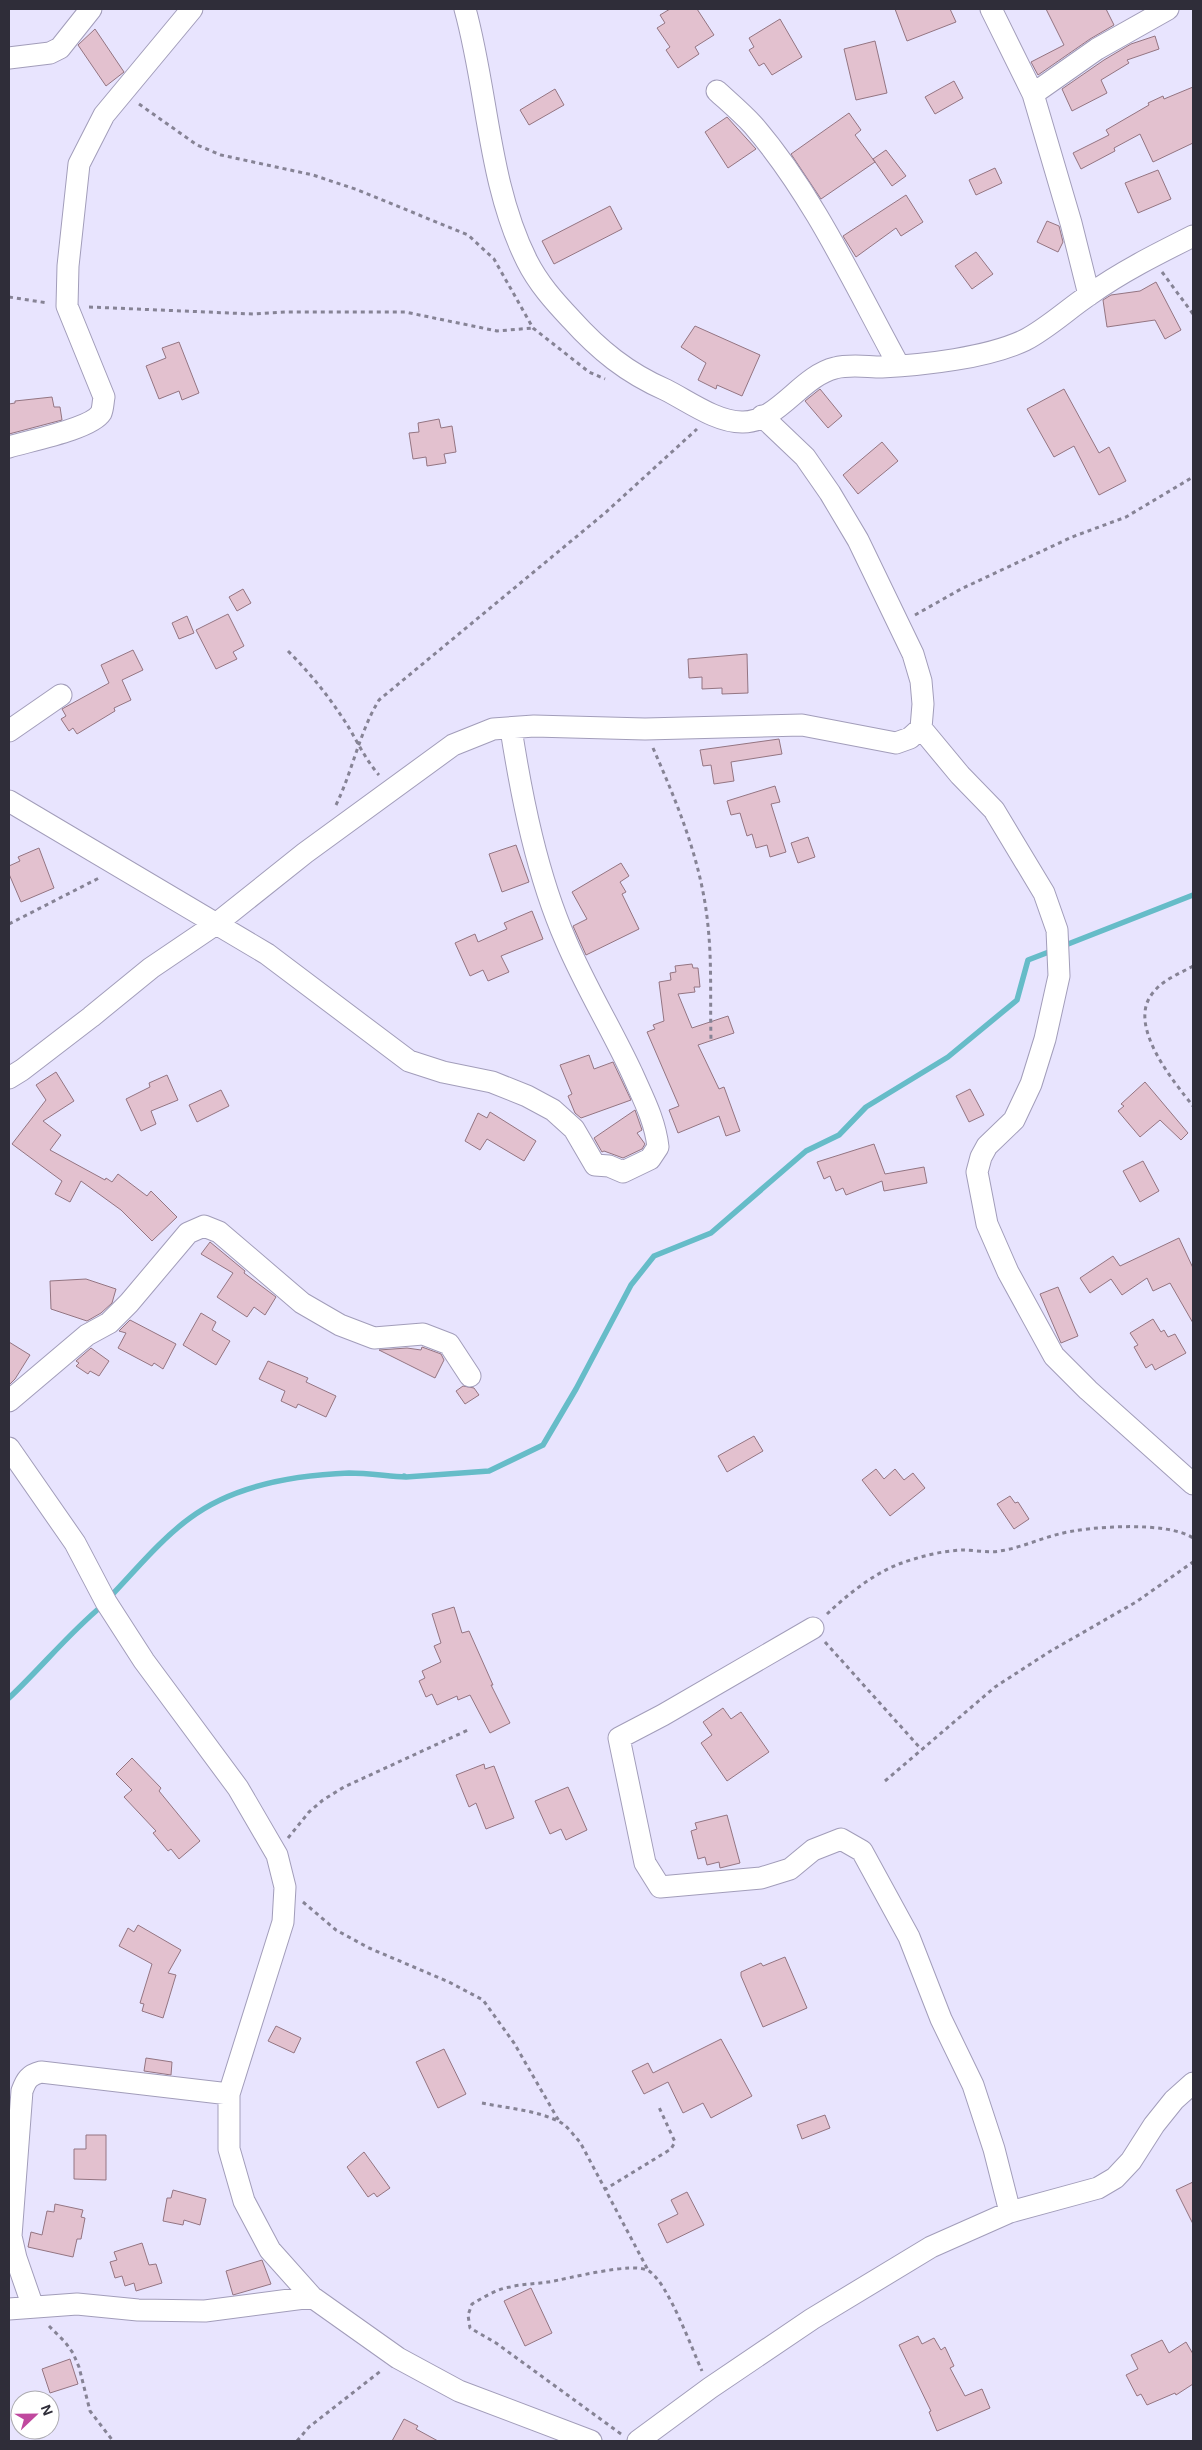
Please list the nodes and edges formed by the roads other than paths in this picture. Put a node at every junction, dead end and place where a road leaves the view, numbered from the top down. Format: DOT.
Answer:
graph roads {
  1 [pos="91,9"];
  2 [pos="192,9"];
  3 [pos="465,9"];
  4 [pos="992,9"];
  5 [pos="1168,9"];
  6 [pos="9,58"];
  7 [pos="717,91"];
  8 [pos="1033,94"];
  9 [pos="1193,236"];
  10 [pos="1089,295"];
  11 [pos="899,366"];
  12 [pos="762,416"];
  13 [pos="9,447"];
  14 [pos="61,695"];
  15 [pos="921,728"];
  16 [pos="511,729"];
  17 [pos="9,730"];
  18 [pos="9,802"];
  19 [pos="216,924"];
  20 [pos="9,1078"];
  21 [pos="470,1376"];
  22 [pos="9,1401"];
  23 [pos="9,1448"];
  24 [pos="1193,1484"];
  25 [pos="813,1628"];
  26 [pos="1193,2084"];
  27 [pos="229,2094"];
  28 [pos="1010,2212"];
  29 [pos="312,2297"];
  30 [pos="33,2307"];
  31 [pos="9,2309"];
  32 [pos="631,2439"];
  33 [pos="591,2441"];
  1 -- 6 [label="street"];
  2 -- 13 [label="street"];
  3 -- 12 [label="street"];
  4 -- 8 [label="street"];
  5 -- 8 [label="street"];
  7 -- 11 [label="street"];
  8 -- 10 [label="street"];
  9 -- 10 [label="street"];
  10 -- 11 [label="street"];
  11 -- 12 [label="street"];
  12 -- 15 [label="street"];
  14 -- 17 [label="street"];
  15 -- 16 [label="street"];
  15 -- 24 [label="street"];
  16 -- 19 [label="street"];
  16 -- 19 [label="street"];
  18 -- 19 [label="street"];
  19 -- 20 [label="street"];
  21 -- 22 [label="street"];
  23 -- 27 [label="street"];
  25 -- 28 [label="street"];
  26 -- 28 [label="street"];
  27 -- 29 [label="street"];
  27 -- 30 [label="street"];
  28 -- 32 [label="street"];
  29 -- 30 [label="street"];
  29 -- 33 [label="street"];
  30 -- 31 [label="street"];
}
